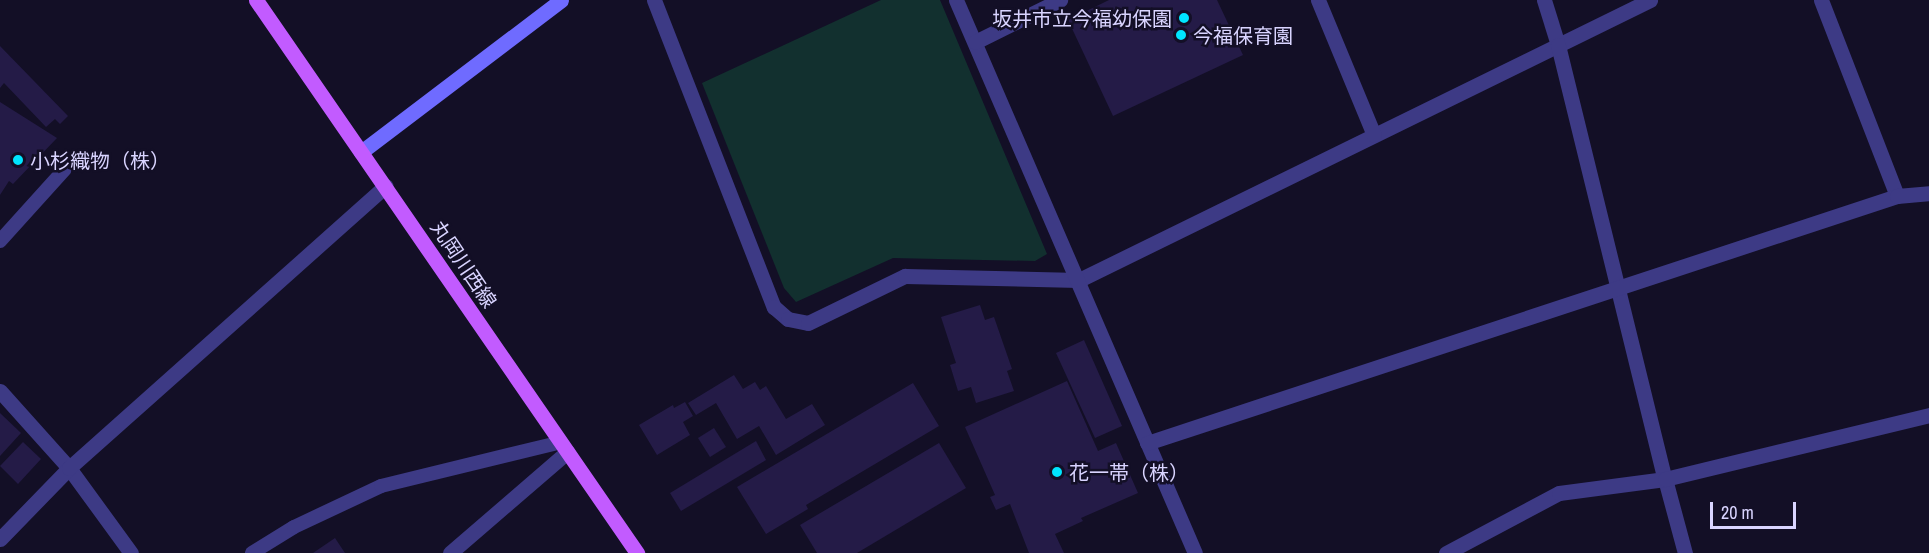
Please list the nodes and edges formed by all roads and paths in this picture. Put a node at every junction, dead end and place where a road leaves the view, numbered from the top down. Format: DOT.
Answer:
graph roads {
  1 [pos="256,0"];
  2 [pos="561,0"];
  3 [pos="654,0"];
  4 [pos="956,0"];
  5 [pos="1060,0"];
  6 [pos="1318,0"];
  7 [pos="1544,0"];
  8 [pos="1650,0"];
  9 [pos="1821,0"];
  10 [pos="975,42"];
  11 [pos="1558,45"];
  12 [pos="1374,135"];
  13 [pos="361,152"];
  14 [pos="65,169"];
  15 [pos="385,186"];
  16 [pos="1929,193"];
  17 [pos="1897,196"];
  18 [pos="0,241"];
  19 [pos="1079,280"];
  20 [pos="1618,288"];
  21 [pos="0,391"];
  22 [pos="1929,415"];
  23 [pos="1148,443"];
  24 [pos="564,447"];
  25 [pos="69,468"];
  26 [pos="1665,480"];
  27 [pos="0,539"];
  28 [pos="1193,552"];
  29 [pos="131,553"];
  30 [pos="252,553"];
  31 [pos="450,553"];
  32 [pos="637,553"];
  33 [pos="1446,553"];
  34 [pos="1685,553"];
  1 -- 13 [label="main road, 丸岡川西線"];
  2 -- 13 [label="street"];
  3 -- 19 [label="street"];
  4 -- 10 [label="street"];
  5 -- 10 [label="street"];
  6 -- 12 [label="street"];
  7 -- 11 [label="street"];
  8 -- 11 [label="street"];
  9 -- 17 [label="street"];
  10 -- 19 [label="street"];
  11 -- 12 [label="street"];
  11 -- 20 [label="street"];
  12 -- 19 [label="street"];
  13 -- 15 [label="main road, 丸岡川西線"];
  14 -- 18 [label="lane"];
  15 -- 24 [label="main road, 丸岡川西線"];
  15 -- 25 [label="street"];
  16 -- 17 [label="street"];
  17 -- 20 [label="street"];
  19 -- 23 [label="street"];
  20 -- 23 [label="street"];
  20 -- 26 [label="street"];
  21 -- 25 [label="street"];
  22 -- 26 [label="street"];
  23 -- 28 [label="street"];
  24 -- 30 [label="lane"];
  24 -- 31 [label="street"];
  24 -- 32 [label="main road, 丸岡川西線"];
  25 -- 27 [label="street"];
  25 -- 29 [label="street"];
  26 -- 33 [label="street"];
  26 -- 34 [label="street"];
}
